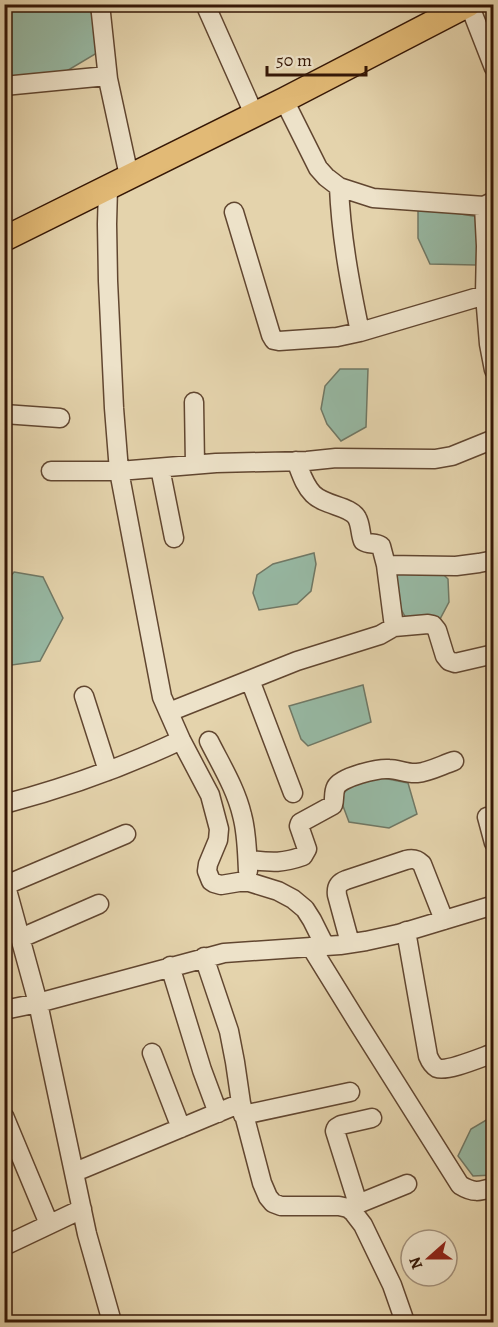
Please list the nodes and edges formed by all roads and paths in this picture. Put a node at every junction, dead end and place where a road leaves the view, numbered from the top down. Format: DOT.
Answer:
graph roads {
  1 [pos="100,4"];
  2 [pos="205,4"];
  3 [pos="469,4"];
  4 [pos="494,68"];
  5 [pos="107,76"];
  6 [pos="4,86"];
  7 [pos="284,100"];
  8 [pos="254,114"];
  9 [pos="119,181"];
  10 [pos="339,187"];
  11 [pos="489,204"];
  12 [pos="234,212"];
  13 [pos="4,239"];
  14 [pos="488,289"];
  15 [pos="360,332"];
  16 [pos="494,370"];
  17 [pos="194,402"];
  18 [pos="4,414"];
  19 [pos="60,418"];
  20 [pos="494,440"];
  21 [pos="296,461"];
  22 [pos="195,465"];
  23 [pos="160,468"];
  24 [pos="51,471"];
  25 [pos="119,471"];
  26 [pos="174,538"];
  27 [pos="494,560"];
  28 [pos="386,566"];
  29 [pos="394,627"];
  30 [pos="494,654"];
  31 [pos="250,680"];
  32 [pos="84,696"];
  33 [pos="169,712"];
  34 [pos="181,740"];
  35 [pos="209,741"];
  36 [pos="453,761"];
  37 [pos="108,771"];
  38 [pos="293,793"];
  39 [pos="4,804"];
  40 [pos="487,817"];
  41 [pos="126,834"];
  42 [pos="494,843"];
  43 [pos="248,860"];
  44 [pos="5,882"];
  45 [pos="249,882"];
  46 [pos="99,904"];
  47 [pos="494,905"];
  48 [pos="444,920"];
  49 [pos="406,931"];
  50 [pos="21,939"];
  51 [pos="350,943"];
  52 [pos="318,946"];
  53 [pos="204,957"];
  54 [pos="170,966"];
  55 [pos="38,1003"];
  56 [pos="4,1010"];
  57 [pos="152,1053"];
  58 [pos="494,1053"];
  59 [pos="350,1092"];
  60 [pos="242,1109"];
  61 [pos="218,1113"];
  62 [pos="4,1116"];
  63 [pos="372,1118"];
  64 [pos="181,1128"];
  65 [pos="75,1172"];
  66 [pos="407,1184"];
  67 [pos="494,1187"];
  68 [pos="353,1206"];
  69 [pos="82,1209"];
  70 [pos="49,1224"];
  71 [pos="4,1246"];
  72 [pos="112,1323"];
  73 [pos="405,1323"];
  1 -- 5 [label="street"];
  2 -- 8 [label="street"];
  3 -- 4 [label="street"];
  3 -- 7 [label="main road"];
  5 -- 6 [label="street"];
  5 -- 9 [label="street"];
  7 -- 8 [label="main road"];
  7 -- 10 [label="street"];
  8 -- 9 [label="main road"];
  9 -- 13 [label="main road"];
  9 -- 25 [label="street"];
  10 -- 11 [label="street"];
  10 -- 15 [label="street"];
  11 -- 14 [label="street"];
  12 -- 15 [label="street"];
  14 -- 15 [label="street"];
  14 -- 16 [label="street"];
  17 -- 22 [label="street"];
  18 -- 19 [label="street"];
  20 -- 21 [label="street"];
  21 -- 22 [label="street"];
  21 -- 28 [label="street"];
  22 -- 23 [label="street"];
  23 -- 25 [label="street"];
  23 -- 26 [label="street"];
  24 -- 25 [label="street"];
  25 -- 33 [label="street"];
  27 -- 28 [label="street"];
  28 -- 29 [label="street"];
  29 -- 30 [label="street"];
  29 -- 31 [label="street"];
  31 -- 33 [label="street"];
  31 -- 38 [label="street"];
  32 -- 37 [label="street"];
  33 -- 34 [label="street"];
  34 -- 37 [label="street"];
  34 -- 45 [label="street"];
  35 -- 43 [label="street"];
  36 -- 43 [label="street"];
  37 -- 39 [label="street"];
  40 -- 42 [label="street"];
  41 -- 44 [label="street"];
  43 -- 45 [label="street"];
  44 -- 50 [label="street"];
  45 -- 52 [label="street"];
  46 -- 50 [label="street"];
  47 -- 48 [label="street"];
  48 -- 49 [label="street"];
  48 -- 51 [label="street"];
  49 -- 51 [label="street"];
  49 -- 58 [label="street"];
  50 -- 55 [label="street"];
  51 -- 52 [label="street"];
  52 -- 53 [label="street"];
  52 -- 67 [label="street"];
  53 -- 54 [label="street"];
  53 -- 60 [label="street"];
  54 -- 55 [label="street"];
  54 -- 61 [label="street"];
  55 -- 56 [label="street"];
  55 -- 65 [label="street"];
  57 -- 64 [label="street"];
  59 -- 60 [label="street"];
  60 -- 61 [label="street"];
  60 -- 68 [label="street"];
  61 -- 64 [label="street"];
  62 -- 70 [label="street"];
  63 -- 68 [label="street"];
  64 -- 65 [label="street"];
  65 -- 69 [label="street"];
  66 -- 68 [label="street"];
  68 -- 73 [label="street"];
  69 -- 70 [label="street"];
  69 -- 72 [label="street"];
  70 -- 71 [label="street"];
}
